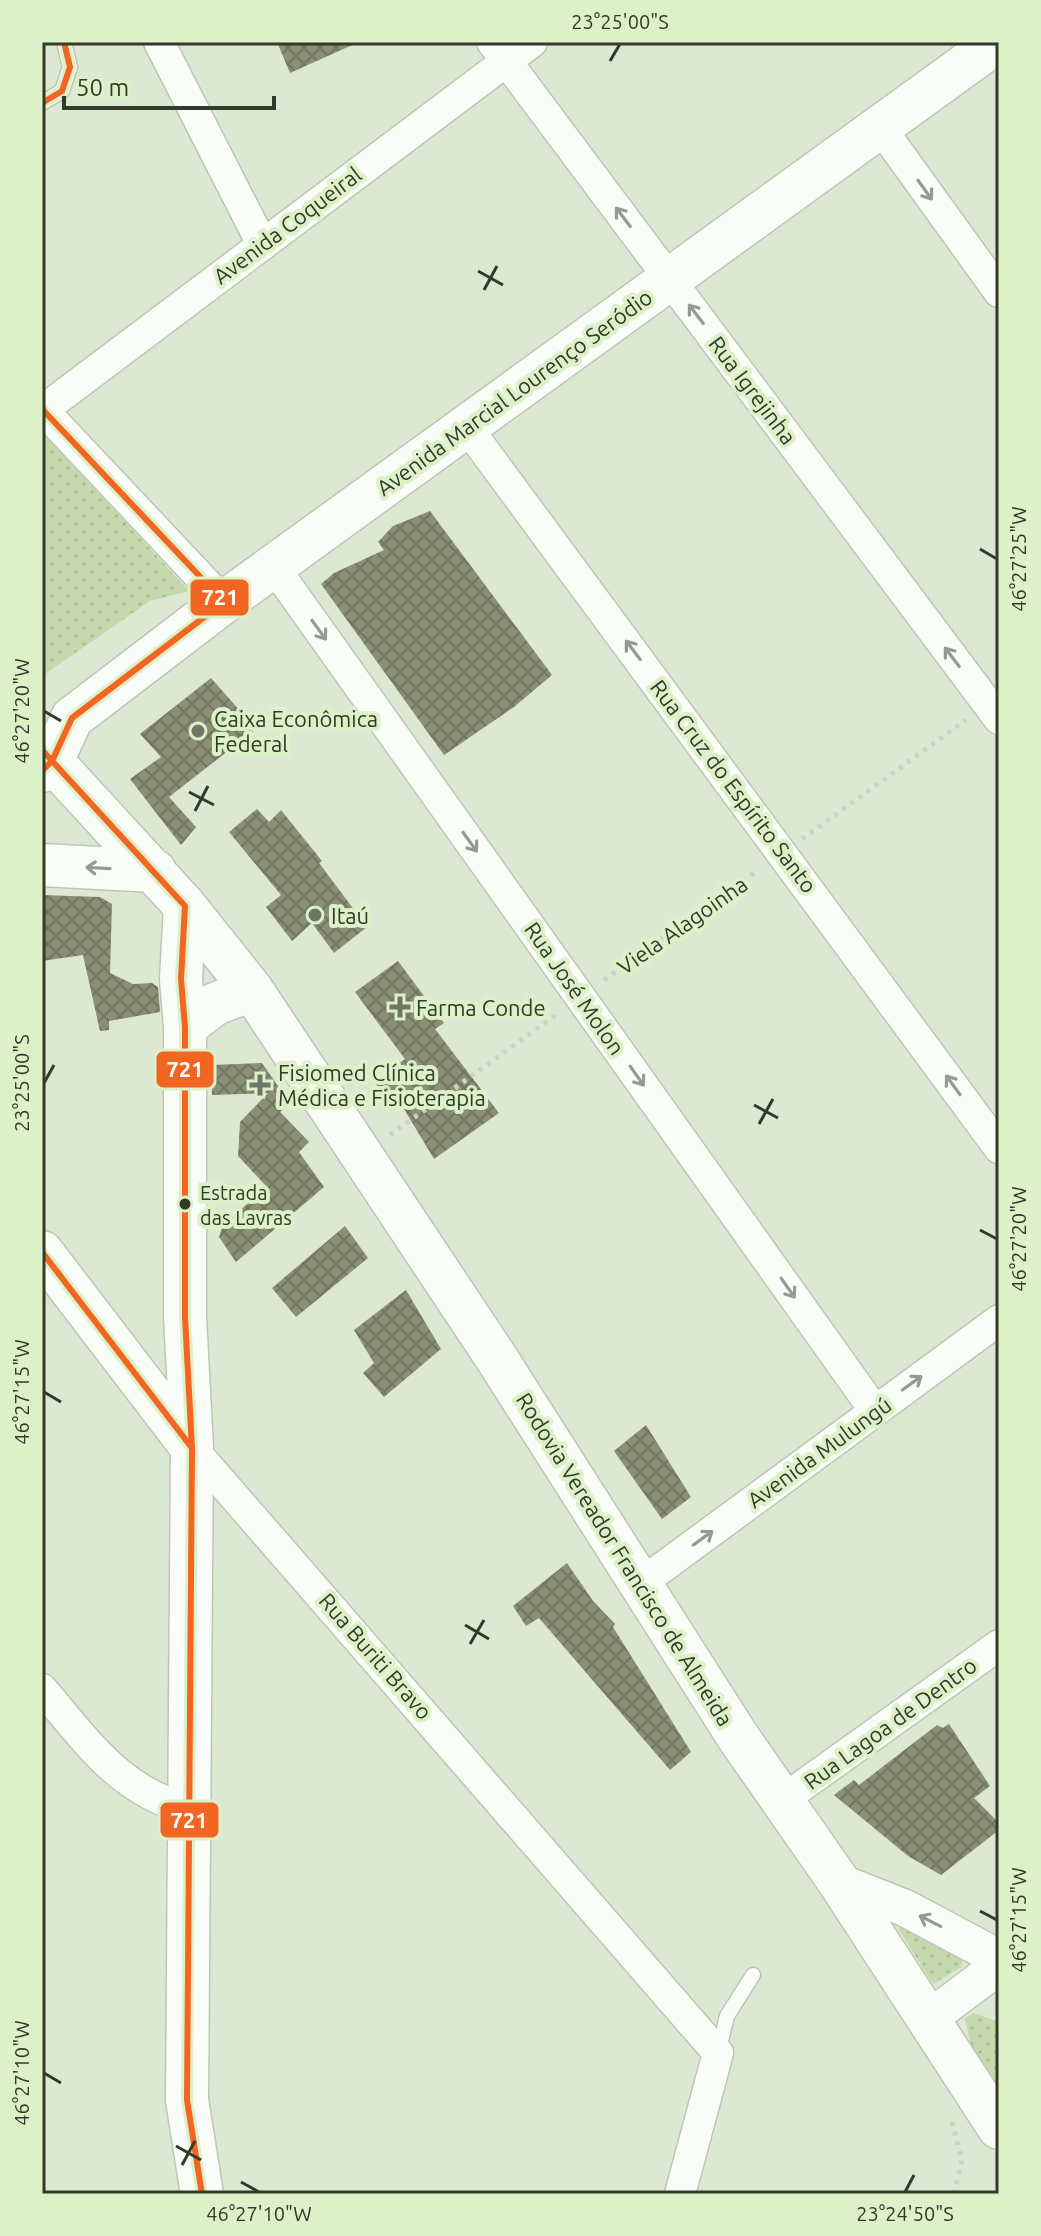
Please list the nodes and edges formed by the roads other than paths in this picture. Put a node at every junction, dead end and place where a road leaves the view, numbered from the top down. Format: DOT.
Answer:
graph roads {
  1 [pos="64,42"];
  2 [pos="159,42"];
  3 [pos="532,42"];
  4 [pos="997,42"];
  5 [pos="499,51"];
  6 [pos="42,103"];
  7 [pos="880,127"];
  8 [pos="262,244"];
  9 [pos="670,279"];
  10 [pos="999,292"];
  11 [pos="43,410"];
  12 [pos="466,426"];
  13 [pos="274,567"];
  14 [pos="224,602"];
  15 [pos="994,712"];
  16 [pos="45,761"];
  17 [pos="42,865"];
  18 [pos="155,871"];
  19 [pos="185,906"];
  20 [pos="252,990"];
  21 [pos="185,1027"];
  22 [pos="999,1148"];
  23 [pos="42,1252"];
  24 [pos="185,1317"];
  25 [pos="999,1320"];
  26 [pos="99,1325"];
  27 [pos="875,1411"];
  28 [pos="192,1448"];
  29 [pos="640,1584"];
  30 [pos="999,1645"];
  31 [pos="42,1689"];
  32 [pos="781,1801"];
  33 [pos="187,1809"];
  34 [pos="839,1882"];
  35 [pos="753,1975"];
  36 [pos="994,1975"];
  37 [pos="927,2020"];
  38 [pos="718,2053"];
  39 [pos="999,2128"];
  40 [pos="202,2194"];
  41 [pos="680,2194"];
  1 -- 6 [label="lane"];
  2 -- 8 [label="street"];
  3 -- 5 [label="street, Avenida Coqueiral"];
  4 -- 7 [label="main road, Avenida Marcial Lourenço Seródio"];
  5 -- 8 [label="street, Avenida Coqueiral"];
  9 -- 5 [label="street, Rua Igrejinha, one-way"];
  7 -- 9 [label="main road, Avenida Marcial Lourenço Seródio"];
  7 -- 10 [label="street, one-way"];
  8 -- 11 [label="street, Avenida Coqueiral"];
  9 -- 12 [label="main road, Avenida Marcial Lourenço Seródio"];
  15 -- 9 [label="street, Rua Igrejinha, one-way"];
  11 -- 14 [label="street"];
  12 -- 13 [label="main road, Avenida Marcial Lourenço Seródio"];
  22 -- 12 [label="street, Rua Cruz do Espírito Santo, one-way"];
  13 -- 14 [label="main road, Avenida Marcial Lourenço Seródio"];
  13 -- 27 [label="street, Rua José Molon, one-way"];
  14 -- 16 [label="main road, Avenida Marcial Lourenço Seródio"];
  16 -- 18 [label="main road"];
  18 -- 17 [label="main road, one-way"];
  18 -- 19 [label="main road"];
  19 -- 20 [label="main road, Rodovia Vereador Francisco de Almeida"];
  19 -- 21 [label="main road"];
  20 -- 21 [label="main road"];
  20 -- 29 [label="main road, Rodovia Vereador Francisco de Almeida"];
  21 -- 24 [label="main road"];
  23 -- 26 [label="main road, Rua Buriti Bravo"];
  24 -- 26 [label="main road"];
  24 -- 28 [label="main road"];
  27 -- 25 [label="street, Avenida Mulungú, one-way"];
  26 -- 28 [label="main road, Rua Buriti Bravo"];
  29 -- 27 [label="street, Avenida Mulungú, one-way"];
  28 -- 33 [label="main road"];
  28 -- 38 [label="street, Rua Buriti Bravo"];
  29 -- 32 [label="main road, Rodovia Vereador Francisco de Almeida"];
  30 -- 32 [label="street, Rua Lagoa de Dentro"];
  31 -- 33 [label="street"];
  32 -- 34 [label="main road, Rodovia Vereador Francisco de Almeida"];
  33 -- 40 [label="main road"];
  36 -- 34 [label="street, one-way"];
  34 -- 37 [label="main road, Rodovia Vereador Francisco de Almeida"];
  35 -- 38 [label="lane"];
  36 -- 37 [label="street"];
  37 -- 39 [label="main road, Rodovia Vereador Francisco de Almeida"];
  38 -- 41 [label="street"];
}
